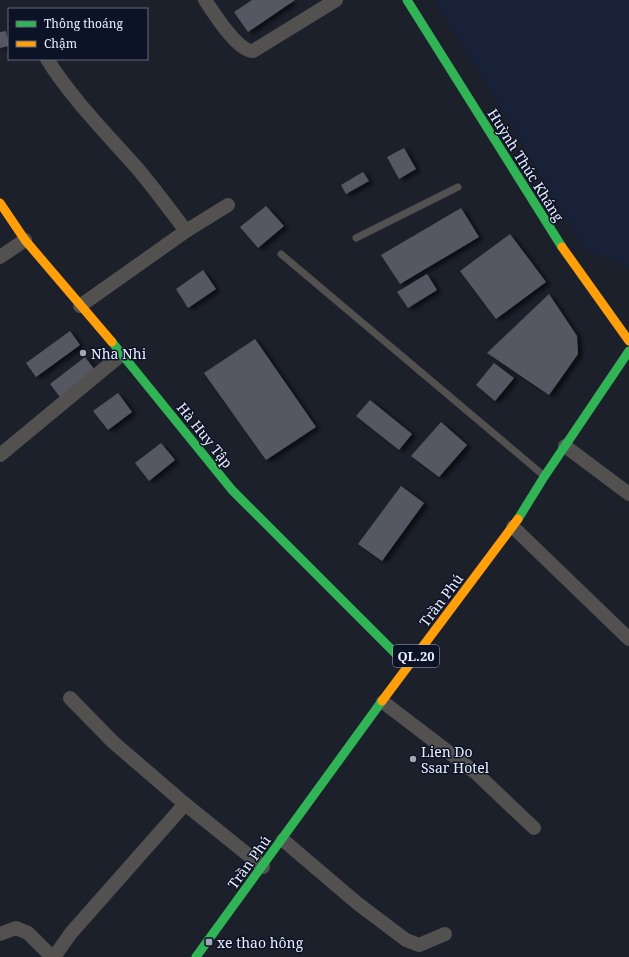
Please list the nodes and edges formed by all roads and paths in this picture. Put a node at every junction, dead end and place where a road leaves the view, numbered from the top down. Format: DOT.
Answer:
graph roads {
  1 [pos="205,0"];
  2 [pos="336,0"];
  3 [pos="407,0"];
  4 [pos="48,60"];
  5 [pos="458,187"];
  6 [pos="0,203"];
  7 [pos="228,204"];
  8 [pos="186,231"];
  9 [pos="356,238"];
  10 [pos="25,240"];
  11 [pos="281,254"];
  12 [pos="0,256"];
  13 [pos="80,306"];
  14 [pos="629,340"];
  15 [pos="122,354"];
  16 [pos="627,358"];
  17 [pos="565,446"];
  18 [pos="0,456"];
  19 [pos="544,477"];
  20 [pos="629,494"];
  21 [pos="513,527"];
  22 [pos="629,639"];
  23 [pos="408,666"];
  24 [pos="70,698"];
  25 [pos="383,702"];
  26 [pos="185,804"];
  27 [pos="534,828"];
  28 [pos="282,840"];
  29 [pos="263,867"];
  30 [pos="0,934"];
  31 [pos="445,934"];
  32 [pos="53,957"];
  33 [pos="196,957"];
  1 -- 2 [label="street"];
  3 -- 14 [label="main road, Huỳnh Thúc Kháng"];
  4 -- 8 [label="street"];
  5 -- 9 [label="lane"];
  6 -- 10 [label="main road, Hà Huy Tập"];
  7 -- 8 [label="street"];
  8 -- 13 [label="street"];
  10 -- 12 [label="street"];
  10 -- 13 [label="main road, Hà Huy Tập"];
  11 -- 19 [label="lane"];
  13 -- 15 [label="main road, Hà Huy Tập"];
  15 -- 18 [label="street"];
  15 -- 23 [label="main road, Hà Huy Tập"];
  16 -- 17 [label="main road, Trần Phú / QL.20"];
  17 -- 19 [label="main road, Trần Phú / QL.20"];
  17 -- 20 [label="street"];
  19 -- 21 [label="main road, Trần Phú / QL.20"];
  21 -- 22 [label="street"];
  21 -- 23 [label="main road, Trần Phú / QL.20"];
  23 -- 25 [label="main road, Trần Phú / QL.20"];
  24 -- 26 [label="street"];
  25 -- 27 [label="street"];
  25 -- 28 [label="main road, Trần Phú / QL.20"];
  26 -- 29 [label="street"];
  26 -- 32 [label="street"];
  28 -- 29 [label="main road, Trần Phú / QL.20"];
  28 -- 31 [label="street"];
  29 -- 33 [label="main road, Trần Phú / QL.20"];
  30 -- 32 [label="street"];
}
